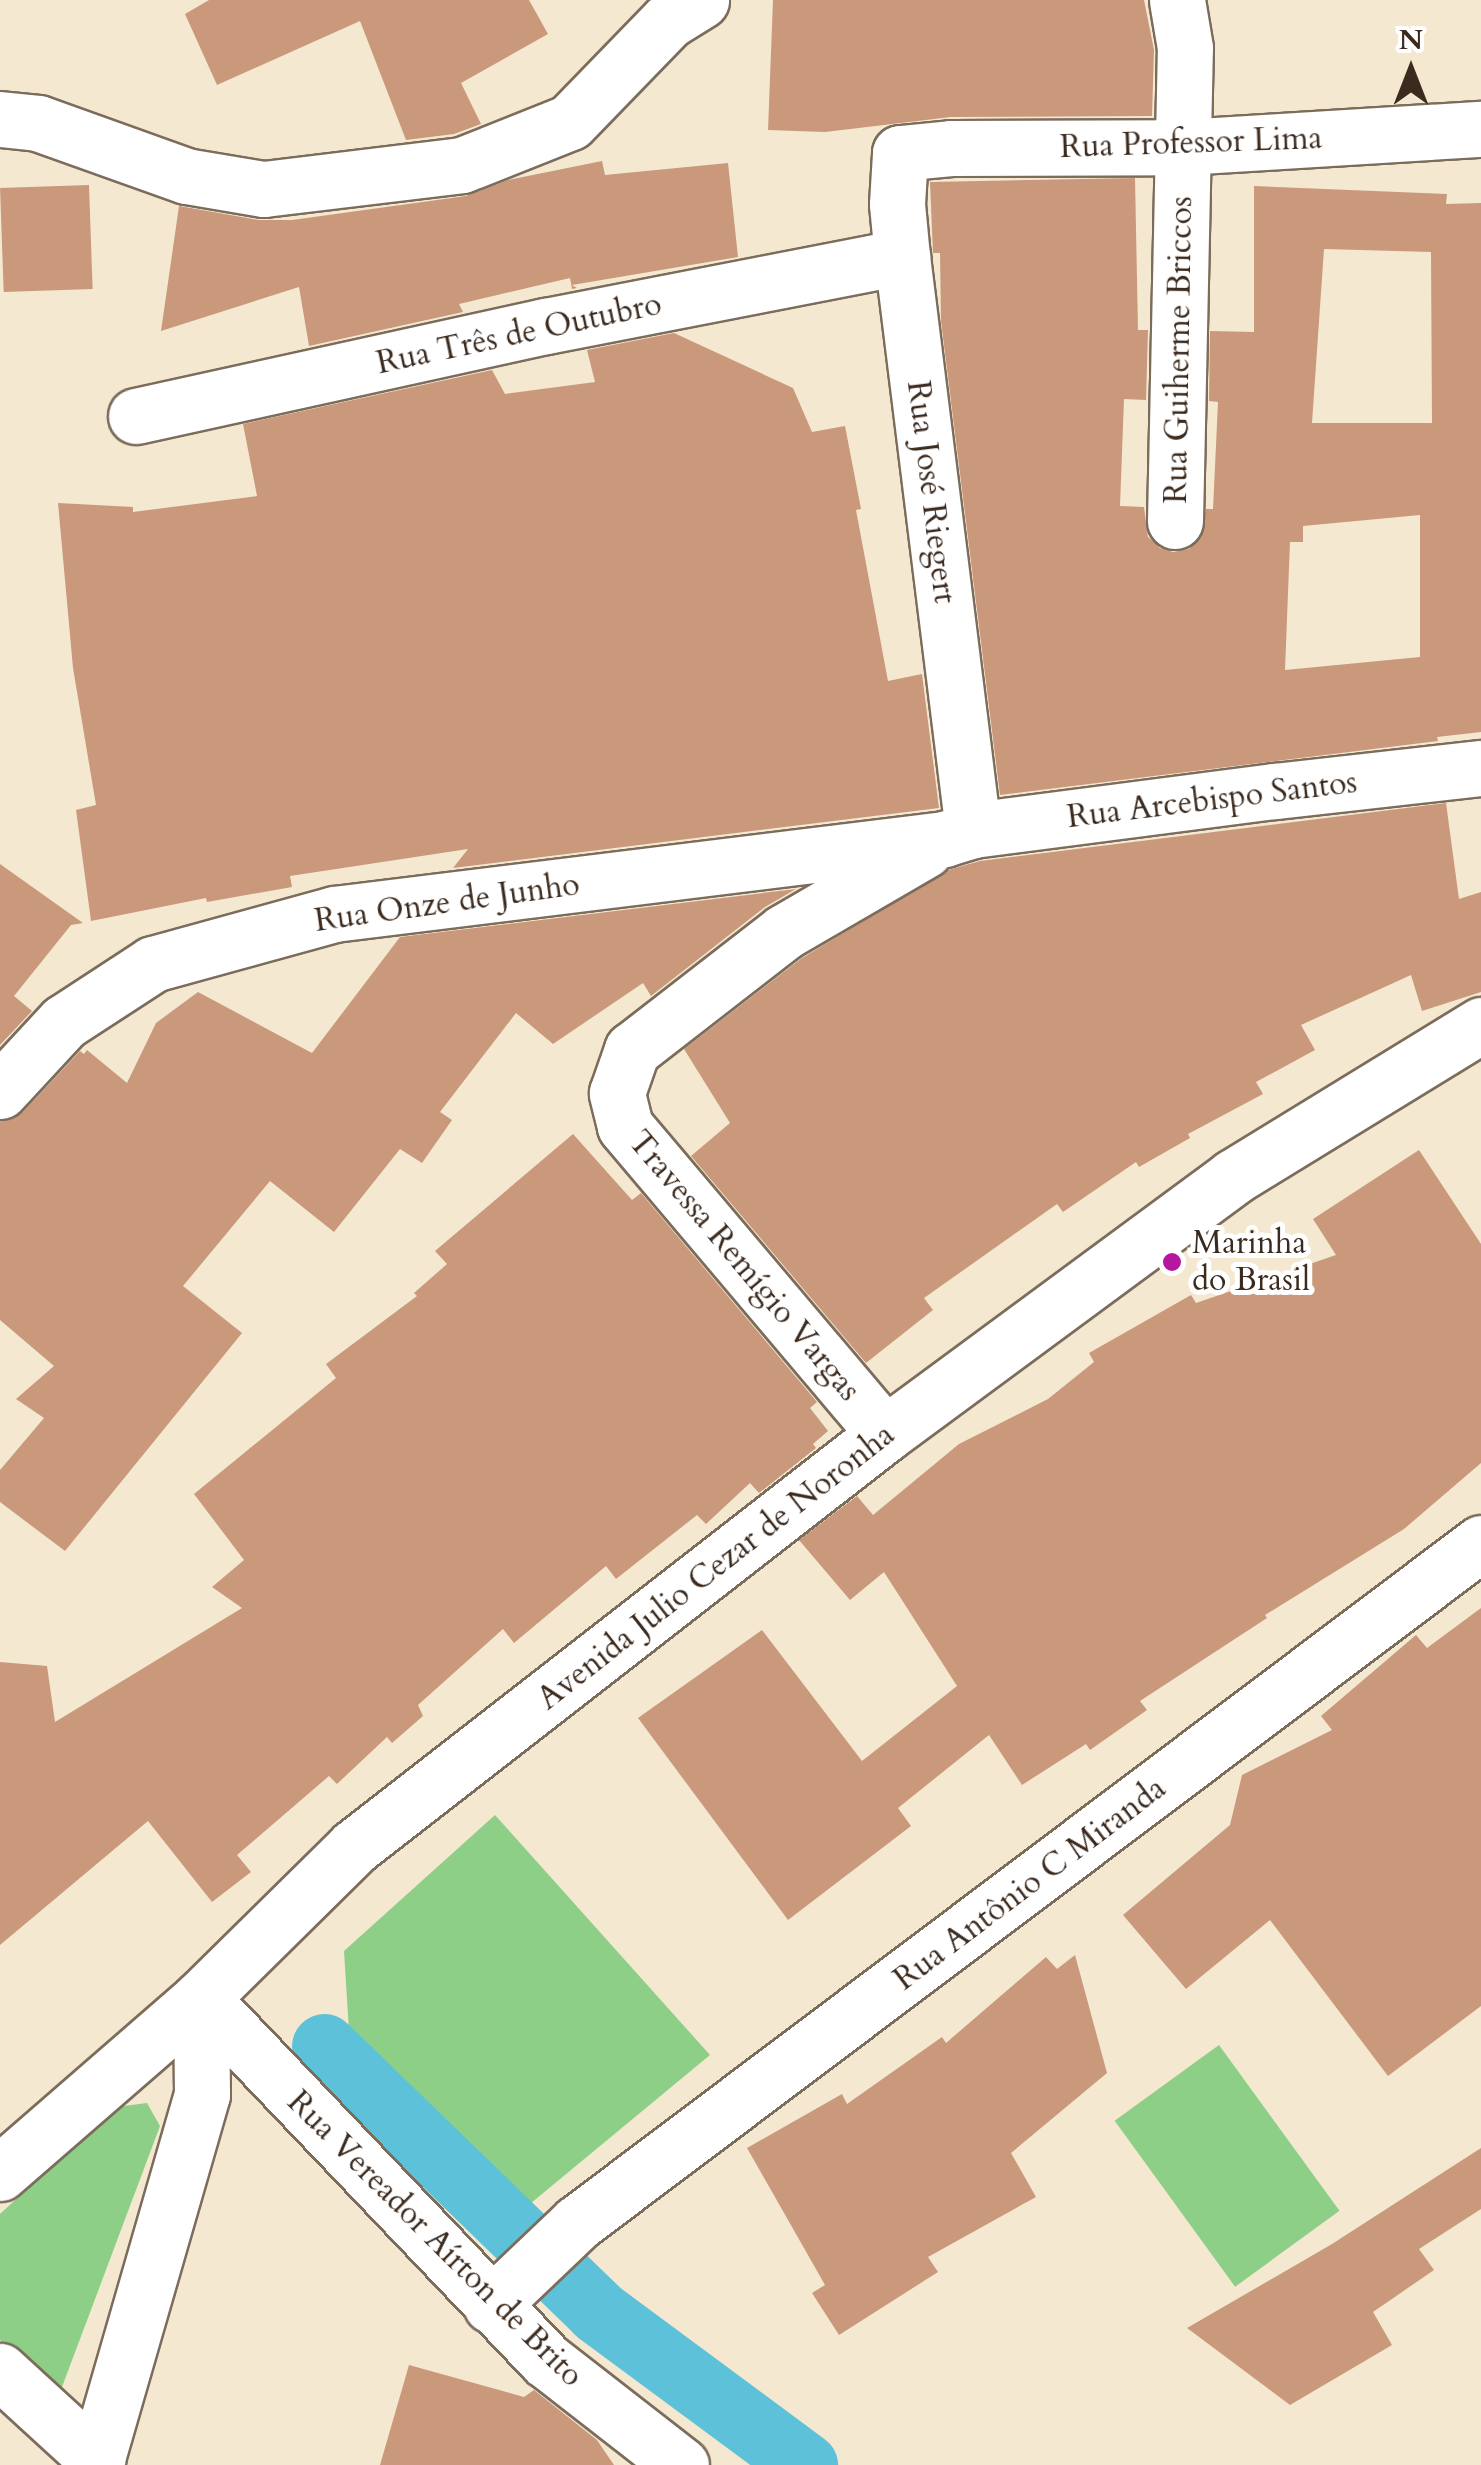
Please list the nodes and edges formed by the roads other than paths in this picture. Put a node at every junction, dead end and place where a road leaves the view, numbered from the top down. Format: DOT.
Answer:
graph roads {
  1 [pos="701,0"];
  2 [pos="1177,0"];
  3 [pos="0,118"];
  4 [pos="1481,129"];
  5 [pos="1183,147"];
  6 [pos="900,153"];
  7 [pos="902,257"];
  8 [pos="136,416"];
  9 [pos="1175,521"];
  10 [pos="1481,768"];
  11 [pos="959,834"];
  12 [pos="1481,1026"];
  13 [pos="0,1091"];
  14 [pos="885,1434"];
  15 [pos="1481,1543"];
  16 [pos="200,1998"];
  17 [pos="0,2172"];
  18 [pos="491,2305"];
  19 [pos="0,2371"];
  20 [pos="96,2462"];
  21 [pos="682,2465"];
  1 -- 3 [label="street"];
  2 -- 5 [label="street, Rua Guiherme Briccos"];
  4 -- 5 [label="street, Rua Professor Lima"];
  5 -- 6 [label="street, Rua Professor Lima"];
  5 -- 9 [label="street, Rua Guiherme Briccos"];
  6 -- 7 [label="street, Rua José Riegert"];
  7 -- 8 [label="street, Rua Três de Outubro"];
  7 -- 11 [label="street, Rua José Riegert"];
  10 -- 11 [label="street, Rua Arcebispo Santos"];
  11 -- 13 [label="street, Rua Onze de Junho"];
  11 -- 14 [label="street, Travessa Remígio Vargas"];
  12 -- 14 [label="street, Avenida Julio Cezar de Noronha"];
  14 -- 16 [label="street, Avenida Julio Cezar de Noronha"];
  15 -- 18 [label="street, Rua Antônio C Miranda"];
  16 -- 17 [label="street, Avenida Julio Cezar de Noronha"];
  16 -- 18 [label="street, Rua Vereador Aírton de Brito"];
  16 -- 20 [label="street"];
  18 -- 21 [label="street, Rua Vereador Aírton de Brito"];
  19 -- 20 [label="street"];
}
